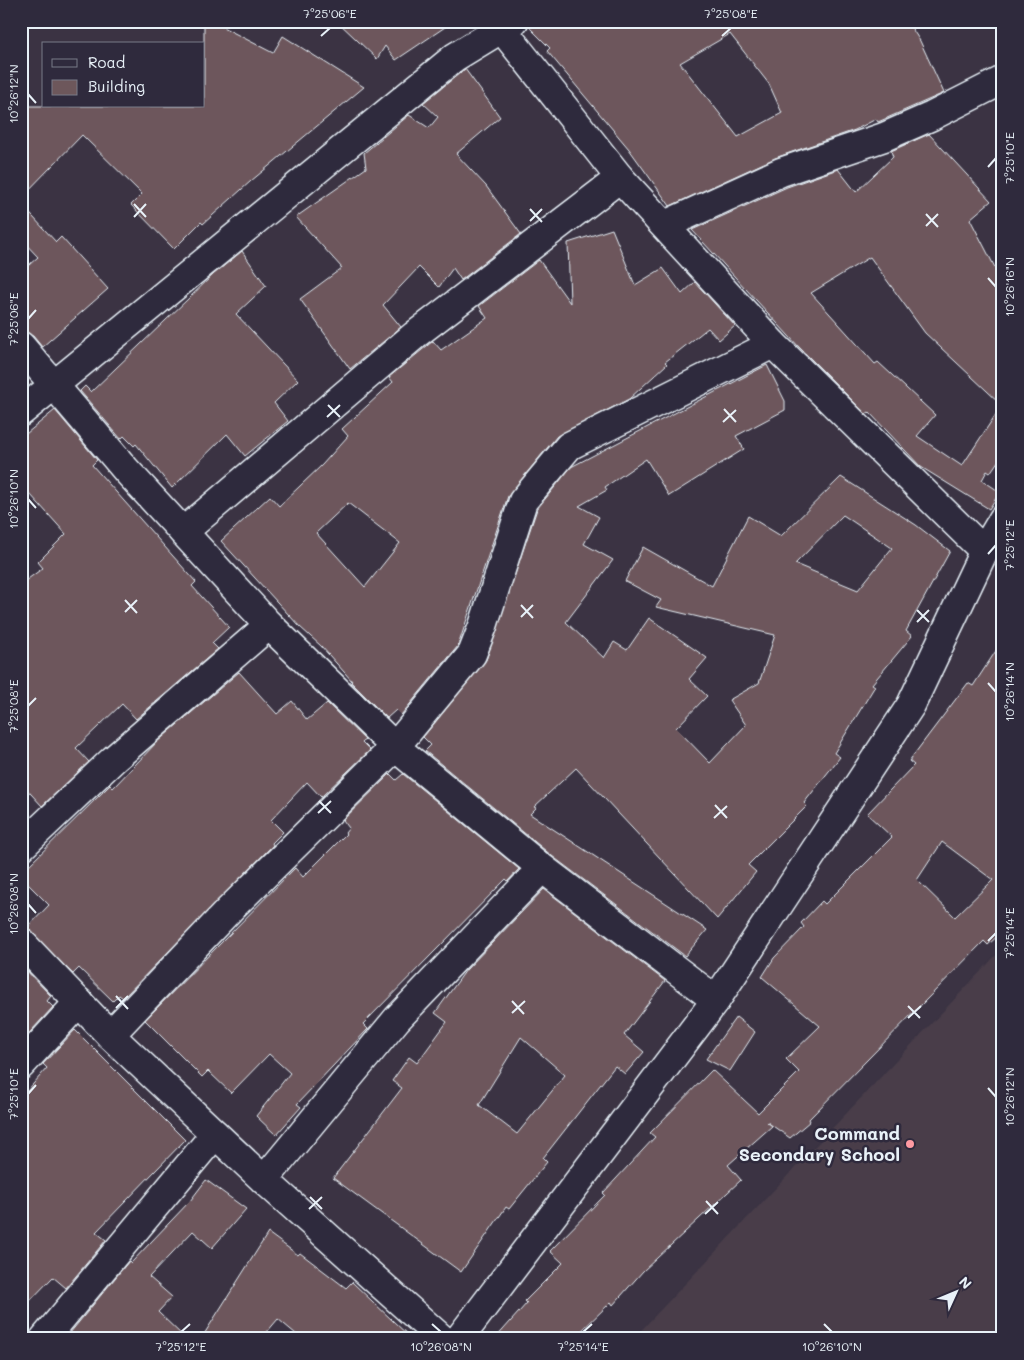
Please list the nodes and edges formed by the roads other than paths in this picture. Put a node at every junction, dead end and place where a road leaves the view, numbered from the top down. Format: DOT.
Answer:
graph roads {
  1 [pos="505,24"];
  2 [pos="1003,80"];
  3 [pos="620,178"];
  4 [pos="665,225"];
  5 [pos="774,344"];
  6 [pos="21,346"];
  7 [pos="55,385"];
  8 [pos="21,412"];
  9 [pos="1003,519"];
  10 [pos="183,532"];
  11 [pos="984,551"];
  12 [pos="269,625"];
  13 [pos="395,747"];
  14 [pos="21,847"];
  15 [pos="542,868"];
  16 [pos="21,942"];
  17 [pos="716,1000"];
  18 [pos="79,1002"];
  19 [pos="110,1035"];
  20 [pos="21,1065"];
  21 [pos="216,1134"];
  22 [pos="264,1180"];
  23 [pos="44,1339"];
  24 [pos="442,1339"];
  25 [pos="459,1339"];
  1 -- 3 [label="street"];
  1 -- 7 [label="street"];
  2 -- 4 [label="street"];
  3 -- 4 [label="street"];
  3 -- 10 [label="street"];
  4 -- 5 [label="street"];
  5 -- 11 [label="street"];
  5 -- 13 [label="street"];
  6 -- 7 [label="street"];
  7 -- 8 [label="street"];
  7 -- 10 [label="street"];
  9 -- 11 [label="street"];
  10 -- 12 [label="street"];
  11 -- 17 [label="street"];
  12 -- 13 [label="street"];
  12 -- 14 [label="street"];
  13 -- 15 [label="street"];
  13 -- 19 [label="street"];
  15 -- 17 [label="street"];
  15 -- 22 [label="street"];
  16 -- 18 [label="street"];
  17 -- 25 [label="street"];
  18 -- 19 [label="street"];
  18 -- 20 [label="street"];
  19 -- 21 [label="street"];
  21 -- 22 [label="street"];
  21 -- 23 [label="street"];
  22 -- 24 [label="street"];
}
